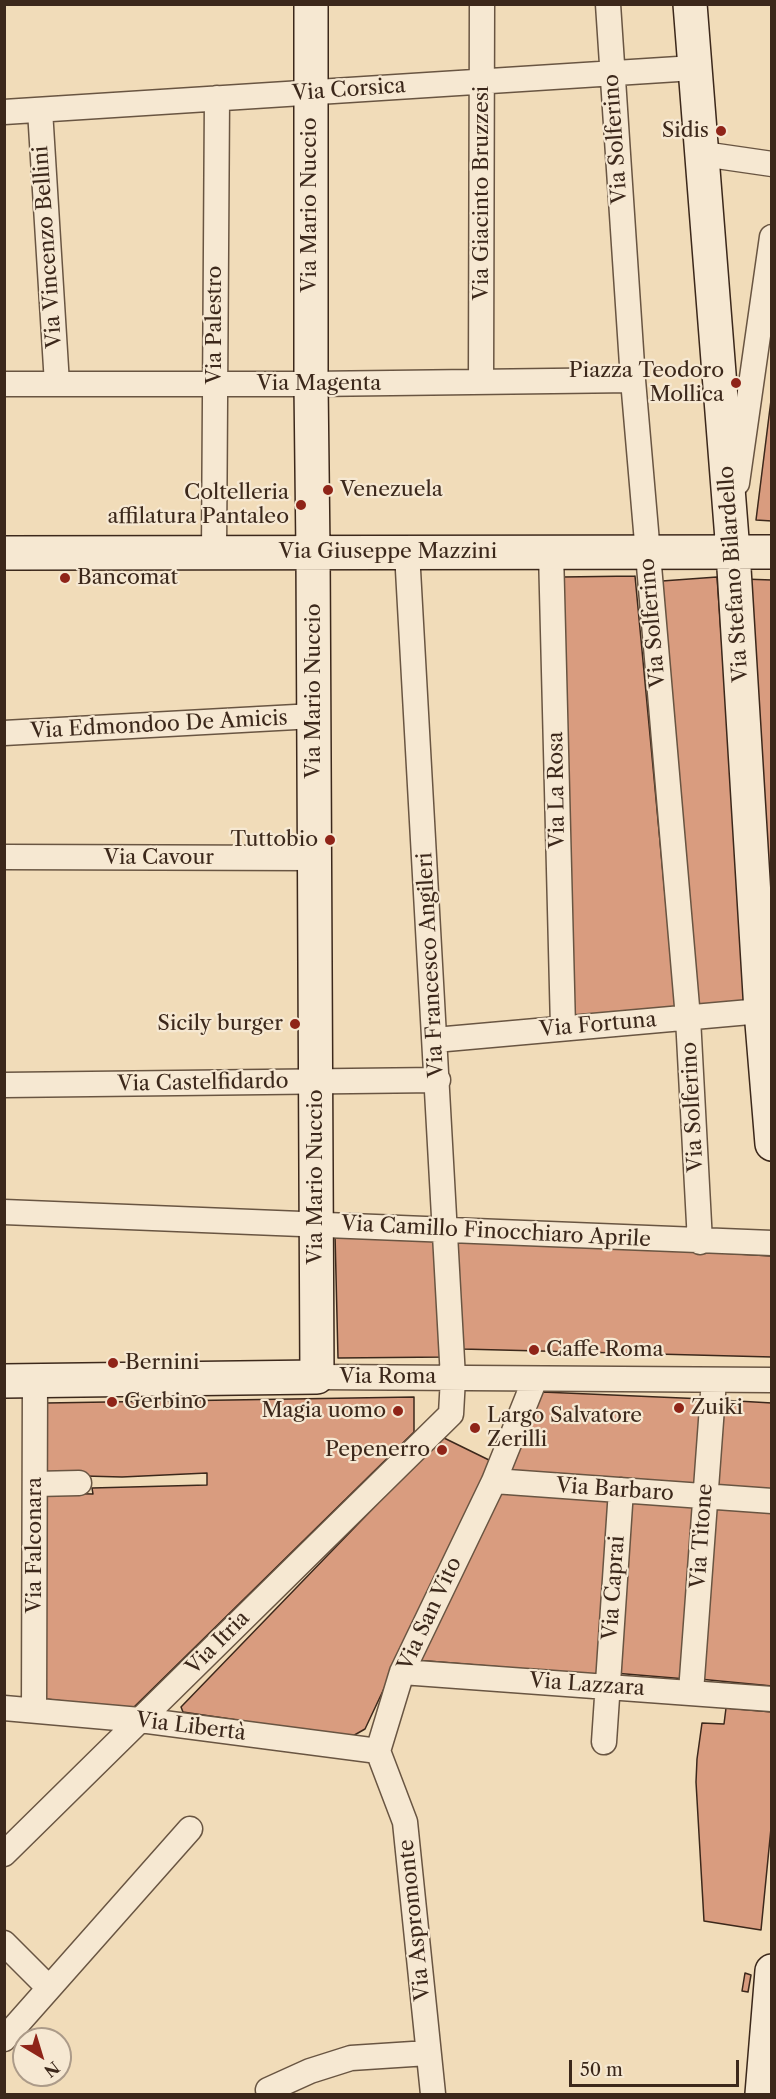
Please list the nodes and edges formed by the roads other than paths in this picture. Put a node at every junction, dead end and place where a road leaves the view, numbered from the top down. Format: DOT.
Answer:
graph roads {
  1 [pos="310,4"];
  2 [pos="482,4"];
  3 [pos="608,4"];
  4 [pos="690,4"];
  5 [pos="694,68"];
  6 [pos="612,73"];
  7 [pos="483,81"];
  8 [pos="310,92"];
  9 [pos="217,98"];
  10 [pos="40,110"];
  11 [pos="4,112"];
  12 [pos="703,154"];
  13 [pos="771,164"];
  14 [pos="771,237"];
  15 [pos="633,380"];
  16 [pos="481,382"];
  17 [pos="4,384"];
  18 [pos="57,384"];
  19 [pos="215,384"];
  20 [pos="310,384"];
  21 [pos="732,541"];
  22 [pos="214,552"];
  23 [pos="314,552"];
  24 [pos="407,552"];
  25 [pos="551,552"];
  26 [pos="647,552"];
  27 [pos="771,552"];
  28 [pos="4,553"];
  29 [pos="314,716"];
  30 [pos="4,734"];
  31 [pos="4,857"];
  32 [pos="314,858"];
  33 [pos="761,1011"];
  34 [pos="688,1017"];
  35 [pos="563,1028"];
  36 [pos="435,1040"];
  37 [pos="438,1080"];
  38 [pos="315,1082"];
  39 [pos="4,1085"];
  40 [pos="771,1144"];
  41 [pos="4,1212"];
  42 [pos="316,1224"];
  43 [pos="445,1230"];
  44 [pos="700,1242"];
  45 [pos="771,1243"];
  46 [pos="317,1377"];
  47 [pos="453,1378"];
  48 [pos="535,1378"];
  49 [pos="20,1380"];
  50 [pos="771,1380"];
  51 [pos="713,1390"];
  52 [pos="494,1481"];
  53 [pos="78,1483"];
  54 [pos="34,1484"];
  55 [pos="621,1490"];
  56 [pos="705,1497"];
  57 [pos="771,1501"];
  58 [pos="402,1672"];
  59 [pos="608,1686"];
  60 [pos="691,1692"];
  61 [pos="771,1699"];
  62 [pos="4,1708"];
  63 [pos="34,1710"];
  64 [pos="140,1720"];
  65 [pos="604,1742"];
  66 [pos="378,1751"];
  67 [pos="190,1829"];
  68 [pos="4,1854"];
  69 [pos="4,1943"];
  70 [pos="771,1971"];
  71 [pos="49,1988"];
  72 [pos="4,2038"];
  73 [pos="428,2053"];
  74 [pos="268,2090"];
  75 [pos="433,2094"];
  76 [pos="762,2094"];
  1 -- 8 [label="main road, Via Mario Nuccio"];
  2 -- 7 [label="street, Via Giacinto Bruzzesi"];
  3 -- 6 [label="street, Via Solferino"];
  4 -- 5 [label="main road, Via Stefano Bilardello"];
  5 -- 6 [label="street, Via Corsica"];
  5 -- 12 [label="main road, Via Stefano Bilardello"];
  6 -- 7 [label="street, Via Corsica"];
  6 -- 15 [label="street, Via Solferino"];
  7 -- 8 [label="street, Via Corsica"];
  7 -- 16 [label="street, Via Giacinto Bruzzesi"];
  8 -- 9 [label="street, Via Corsica"];
  8 -- 20 [label="main road, Via Mario Nuccio"];
  9 -- 10 [label="street, Via Corsica"];
  9 -- 19 [label="street, Via Palestro"];
  10 -- 11 [label="street, Via Corsica"];
  10 -- 18 [label="street, Via Vincenzo Bellini"];
  12 -- 13 [label="street"];
  12 -- 21 [label="main road, Via Stefano Bilardello"];
  14 -- 21 [label="street"];
  15 -- 16 [label="street, Via Magenta"];
  15 -- 26 [label="street, Via Solferino"];
  16 -- 20 [label="street, Via Magenta"];
  17 -- 18 [label="street, Via Magenta"];
  18 -- 19 [label="street, Via Magenta"];
  19 -- 20 [label="street, Via Magenta"];
  19 -- 22 [label="street, Via Palestro"];
  20 -- 23 [label="main road, Via Mario Nuccio"];
  21 -- 26 [label="main road, Via Giuseppe Mazzini"];
  21 -- 27 [label="main road, Via Giuseppe Mazzini"];
  21 -- 33 [label="main road, Via Stefano Bilardello"];
  22 -- 23 [label="main road, Via Giuseppe Mazzini"];
  22 -- 28 [label="main road, Via Giuseppe Mazzini"];
  23 -- 24 [label="main road, Via Giuseppe Mazzini"];
  23 -- 29 [label="main road, Via Mario Nuccio"];
  24 -- 25 [label="main road, Via Giuseppe Mazzini"];
  24 -- 36 [label="street, Via Francesco Angileri"];
  25 -- 26 [label="main road, Via Giuseppe Mazzini"];
  25 -- 35 [label="street, Via La Rosa"];
  26 -- 34 [label="street, Via Solferino"];
  29 -- 30 [label="street, Via Edmondoo De Amicis"];
  29 -- 32 [label="main road, Via Mario Nuccio"];
  31 -- 32 [label="street, Via Cavour"];
  32 -- 38 [label="main road, Via Mario Nuccio"];
  33 -- 34 [label="street, Via Fortuna"];
  33 -- 40 [label="main road, Via Stefano Bilardello"];
  34 -- 35 [label="street, Via Fortuna"];
  34 -- 44 [label="street, Via Solferino"];
  35 -- 36 [label="street, Via Fortuna"];
  36 -- 37 [label="street, Via Francesco Angileri"];
  37 -- 38 [label="street, Via Castelfidardo"];
  37 -- 43 [label="street, Via Francesco Angileri"];
  38 -- 39 [label="street, Via Castelfidardo"];
  38 -- 42 [label="main road, Via Mario Nuccio"];
  41 -- 42 [label="street, Via Camillo Finocchiaro Aprile"];
  42 -- 43 [label="street, Via Camillo Finocchiaro Aprile"];
  42 -- 46 [label="main road, Via Mario Nuccio"];
  43 -- 44 [label="street, Via Camillo Finocchiaro Aprile"];
  43 -- 47 [label="street, Via Francesco Angileri"];
  44 -- 45 [label="street, Via Camillo Finocchiaro Aprile"];
  46 -- 47 [label="street, Via Roma"];
  46 -- 49 [label="main road, Via Roma"];
  47 -- 48 [label="street, Via Roma"];
  47 -- 64 [label="street, Via Itria"];
  48 -- 51 [label="street, Via Roma"];
  48 -- 52 [label="street, Via San Vito"];
  49 -- 54 [label="street, Via Falconara"];
  50 -- 51 [label="street, Via Roma"];
  51 -- 56 [label="street, Via Titone"];
  52 -- 55 [label="street, Via Barbaro"];
  52 -- 58 [label="street, Via San Vito"];
  53 -- 54 [label="street"];
  54 -- 63 [label="street, Via Falconara"];
  55 -- 56 [label="street, Via Barbaro"];
  55 -- 59 [label="street, Via Caprai"];
  56 -- 57 [label="street, Via Barbaro"];
  56 -- 60 [label="street, Via Titone"];
  58 -- 59 [label="street, Via Lazzara"];
  58 -- 66 [label="street, Via San Vito"];
  59 -- 60 [label="street, Via Lazzara"];
  59 -- 65 [label="street, Via Caprai"];
  60 -- 61 [label="street, Via Lazzara"];
  62 -- 63 [label="street, Via Libertà"];
  63 -- 64 [label="street, Via Libertà"];
  64 -- 66 [label="street, Via Libertà"];
  64 -- 68 [label="street, Via Itria"];
  66 -- 73 [label="street, Via Aspromonte"];
  67 -- 71 [label="street"];
  69 -- 71 [label="street"];
  70 -- 76 [label="main road"];
  71 -- 72 [label="street"];
  73 -- 74 [label="street"];
  73 -- 75 [label="street, Via Aspromonte"];
}
